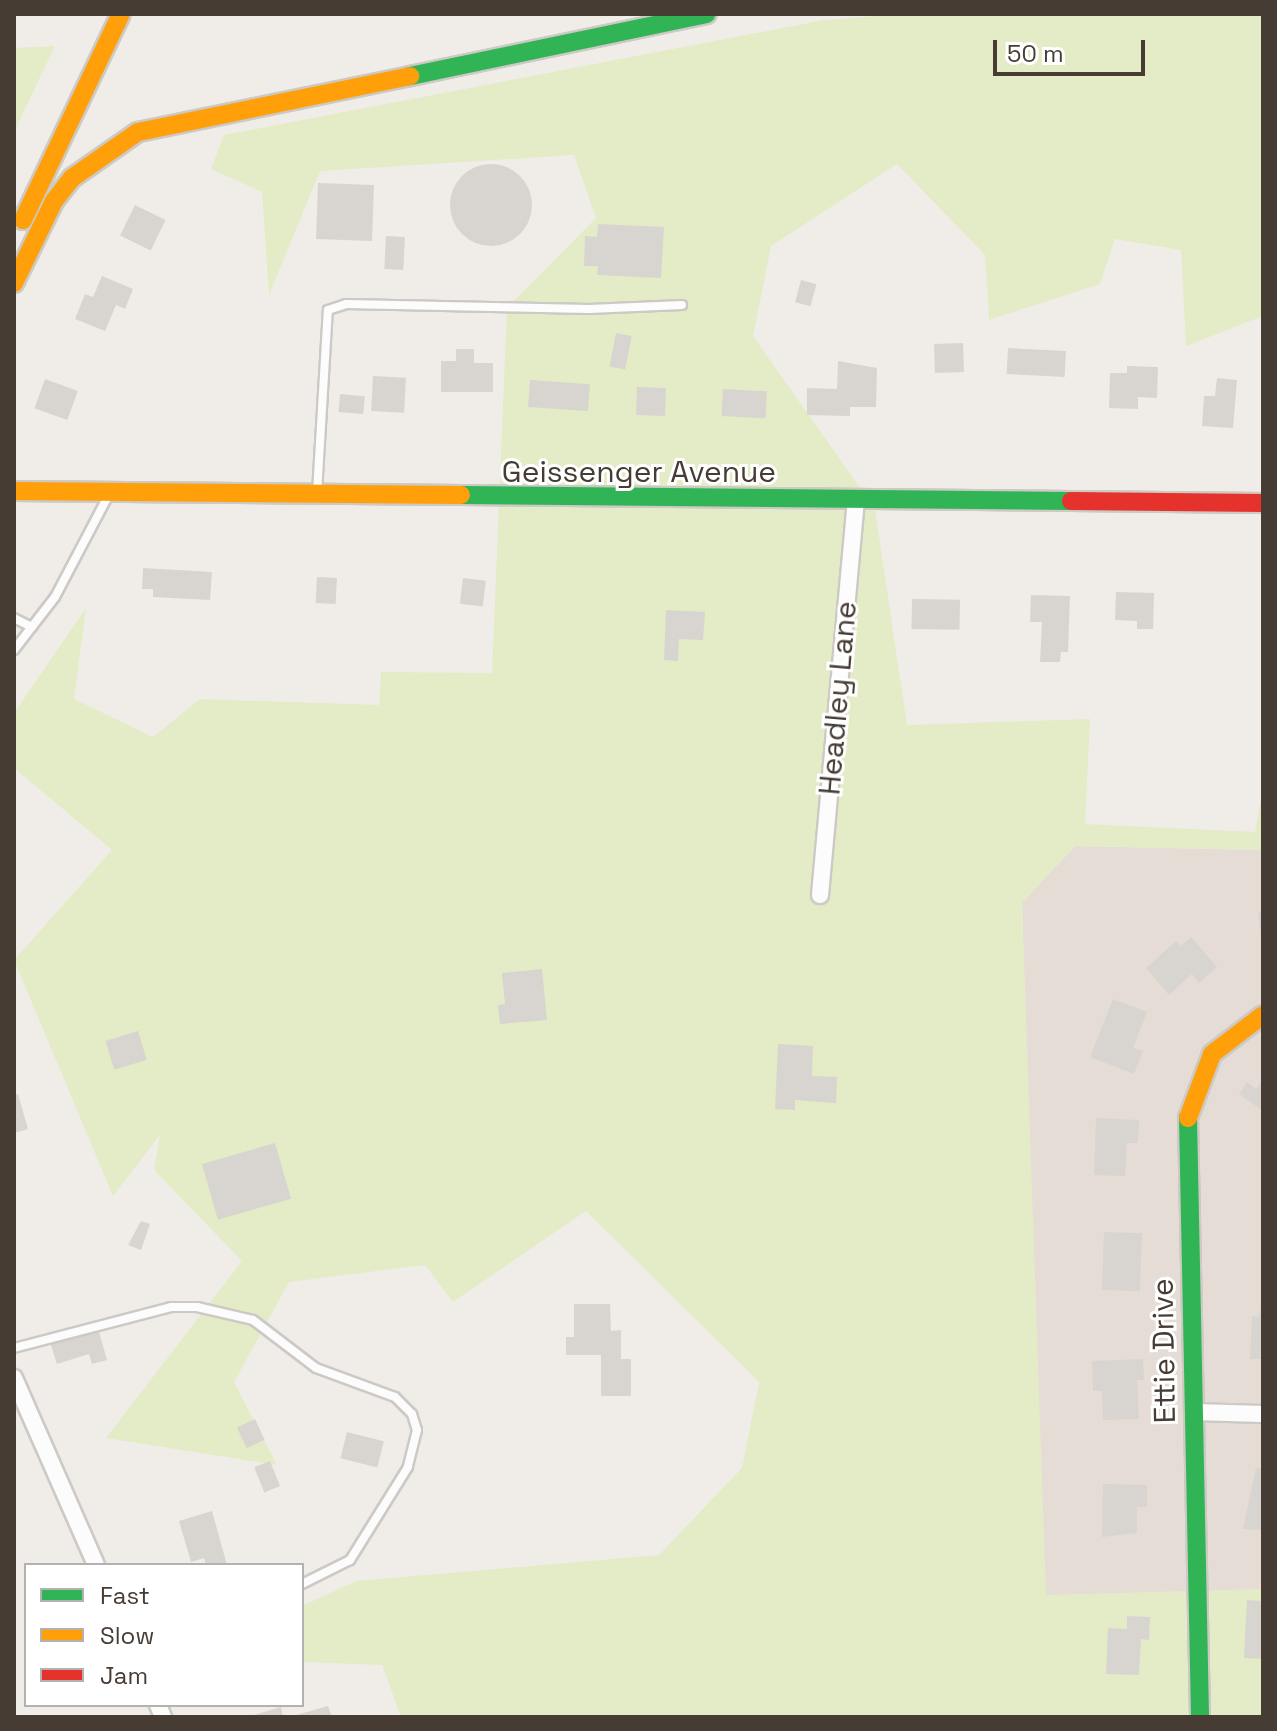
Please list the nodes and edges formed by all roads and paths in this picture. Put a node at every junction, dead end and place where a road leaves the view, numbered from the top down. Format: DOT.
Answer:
graph roads {
  1 [pos="121,14"];
  2 [pos="707,14"];
  3 [pos="104,50"];
  4 [pos="14,189"];
  5 [pos="14,240"];
  6 [pos="14,283"];
  7 [pos="682,305"];
  8 [pos="14,491"];
  9 [pos="109,493"];
  10 [pos="317,497"];
  11 [pos="856,501"];
  12 [pos="1263,503"];
  13 [pos="14,618"];
  14 [pos="32,627"];
  15 [pos="14,650"];
  16 [pos="820,895"];
  17 [pos="1263,1015"];
  18 [pos="14,1348"];
  19 [pos="14,1378"];
  20 [pos="1194,1412"];
  21 [pos="1263,1414"];
  22 [pos="95,1563"];
  23 [pos="304,1583"];
  24 [pos="1200,1717"];
  1 -- 3 [label="main road"];
  2 -- 6 [label="main road"];
  3 -- 4 [label="main road"];
  3 -- 5 [label="main road"];
  7 -- 10 [label="lane"];
  8 -- 9 [label="main road, Geissenger Avenue"];
  9 -- 10 [label="main road, Geissenger Avenue"];
  9 -- 14 [label="lane"];
  10 -- 11 [label="main road, Geissenger Avenue"];
  11 -- 12 [label="main road, Geissenger Avenue"];
  11 -- 16 [label="street, Headley Lane"];
  13 -- 14 [label="lane"];
  14 -- 15 [label="lane"];
  17 -- 20 [label="main road, Ettie Drive"];
  18 -- 23 [label="lane"];
  19 -- 22 [label="street"];
  20 -- 21 [label="street"];
  20 -- 24 [label="main road, Ettie Drive"];
}
